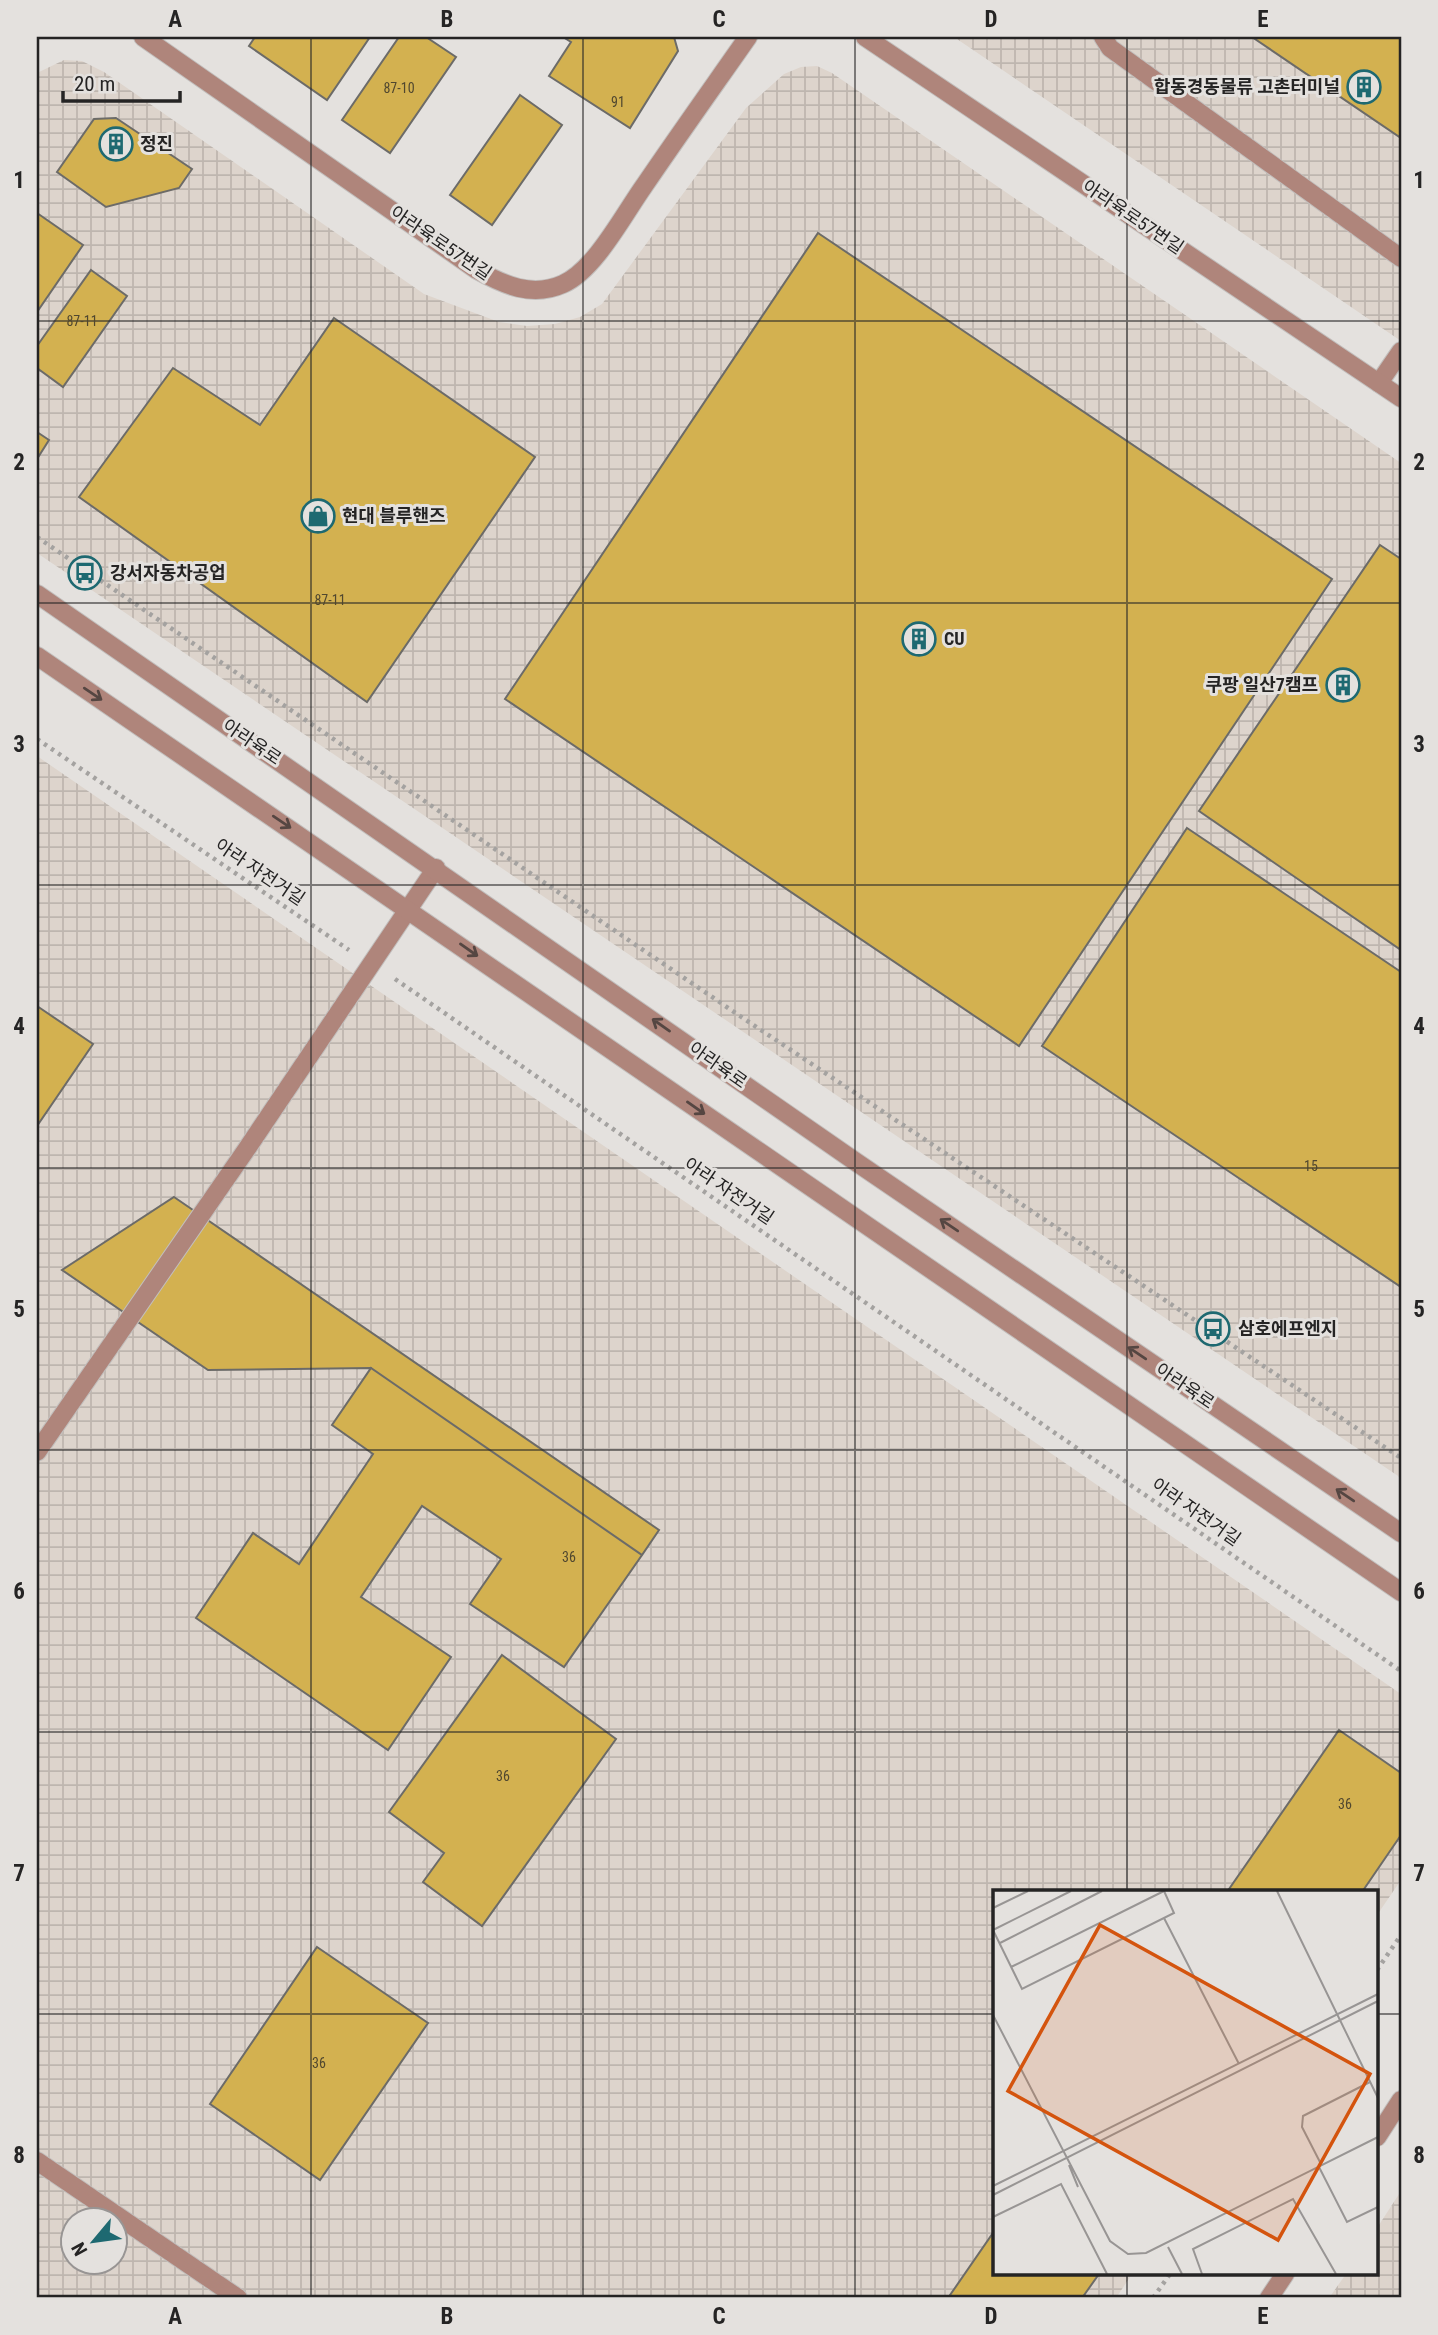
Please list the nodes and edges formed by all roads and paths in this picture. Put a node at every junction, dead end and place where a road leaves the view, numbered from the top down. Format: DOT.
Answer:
graph roads {
  1 [pos="143,37"];
  2 [pos="748,37"];
  3 [pos="865,37"];
  4 [pos="1103,37"];
  5 [pos="1401,258"];
  6 [pos="1401,351"];
  7 [pos="1379,383"];
  8 [pos="1401,398"];
  9 [pos="37,537"];
  10 [pos="37,594"];
  11 [pos="37,656"];
  12 [pos="37,739"];
  13 [pos="436,868"];
  14 [pos="408,907"];
  15 [pos="369,962"];
  16 [pos="37,1452"];
  17 [pos="1401,1458"];
  18 [pos="1401,1533"];
  19 [pos="1401,1592"];
  20 [pos="1401,1671"];
  21 [pos="1401,1934"];
  22 [pos="1378,1968"];
  23 [pos="1401,2100"];
  24 [pos="1378,2135"];
  25 [pos="37,2161"];
  26 [pos="1169,2276"];
  27 [pos="1284,2276"];
  28 [pos="238,2298"];
  29 [pos="1153,2298"];
  30 [pos="1269,2298"];
  1 -- 2 [label="street, 아라육로57번길"];
  3 -- 7 [label="street, 아라육로57번길"];
  4 -- 5 [label="street"];
  6 -- 7 [label="street"];
  7 -- 8 [label="street, 아라육로57번길"];
  9 -- 17 [label="path"];
  10 -- 13 [label="street, 아라육로"];
  11 -- 14 [label="street, one-way"];
  12 -- 15 [label="path, 아라 자전거길"];
  13 -- 14 [label="street"];
  18 -- 13 [label="street, 아라육로, one-way"];
  14 -- 15 [label="street"];
  14 -- 19 [label="street, one-way"];
  15 -- 16 [label="street"];
  15 -- 20 [label="path, 아라 자전거길"];
  21 -- 22 [label="path"];
  23 -- 24 [label="street"];
  25 -- 28 [label="street"];
  26 -- 29 [label="path"];
  27 -- 30 [label="street"];
}
